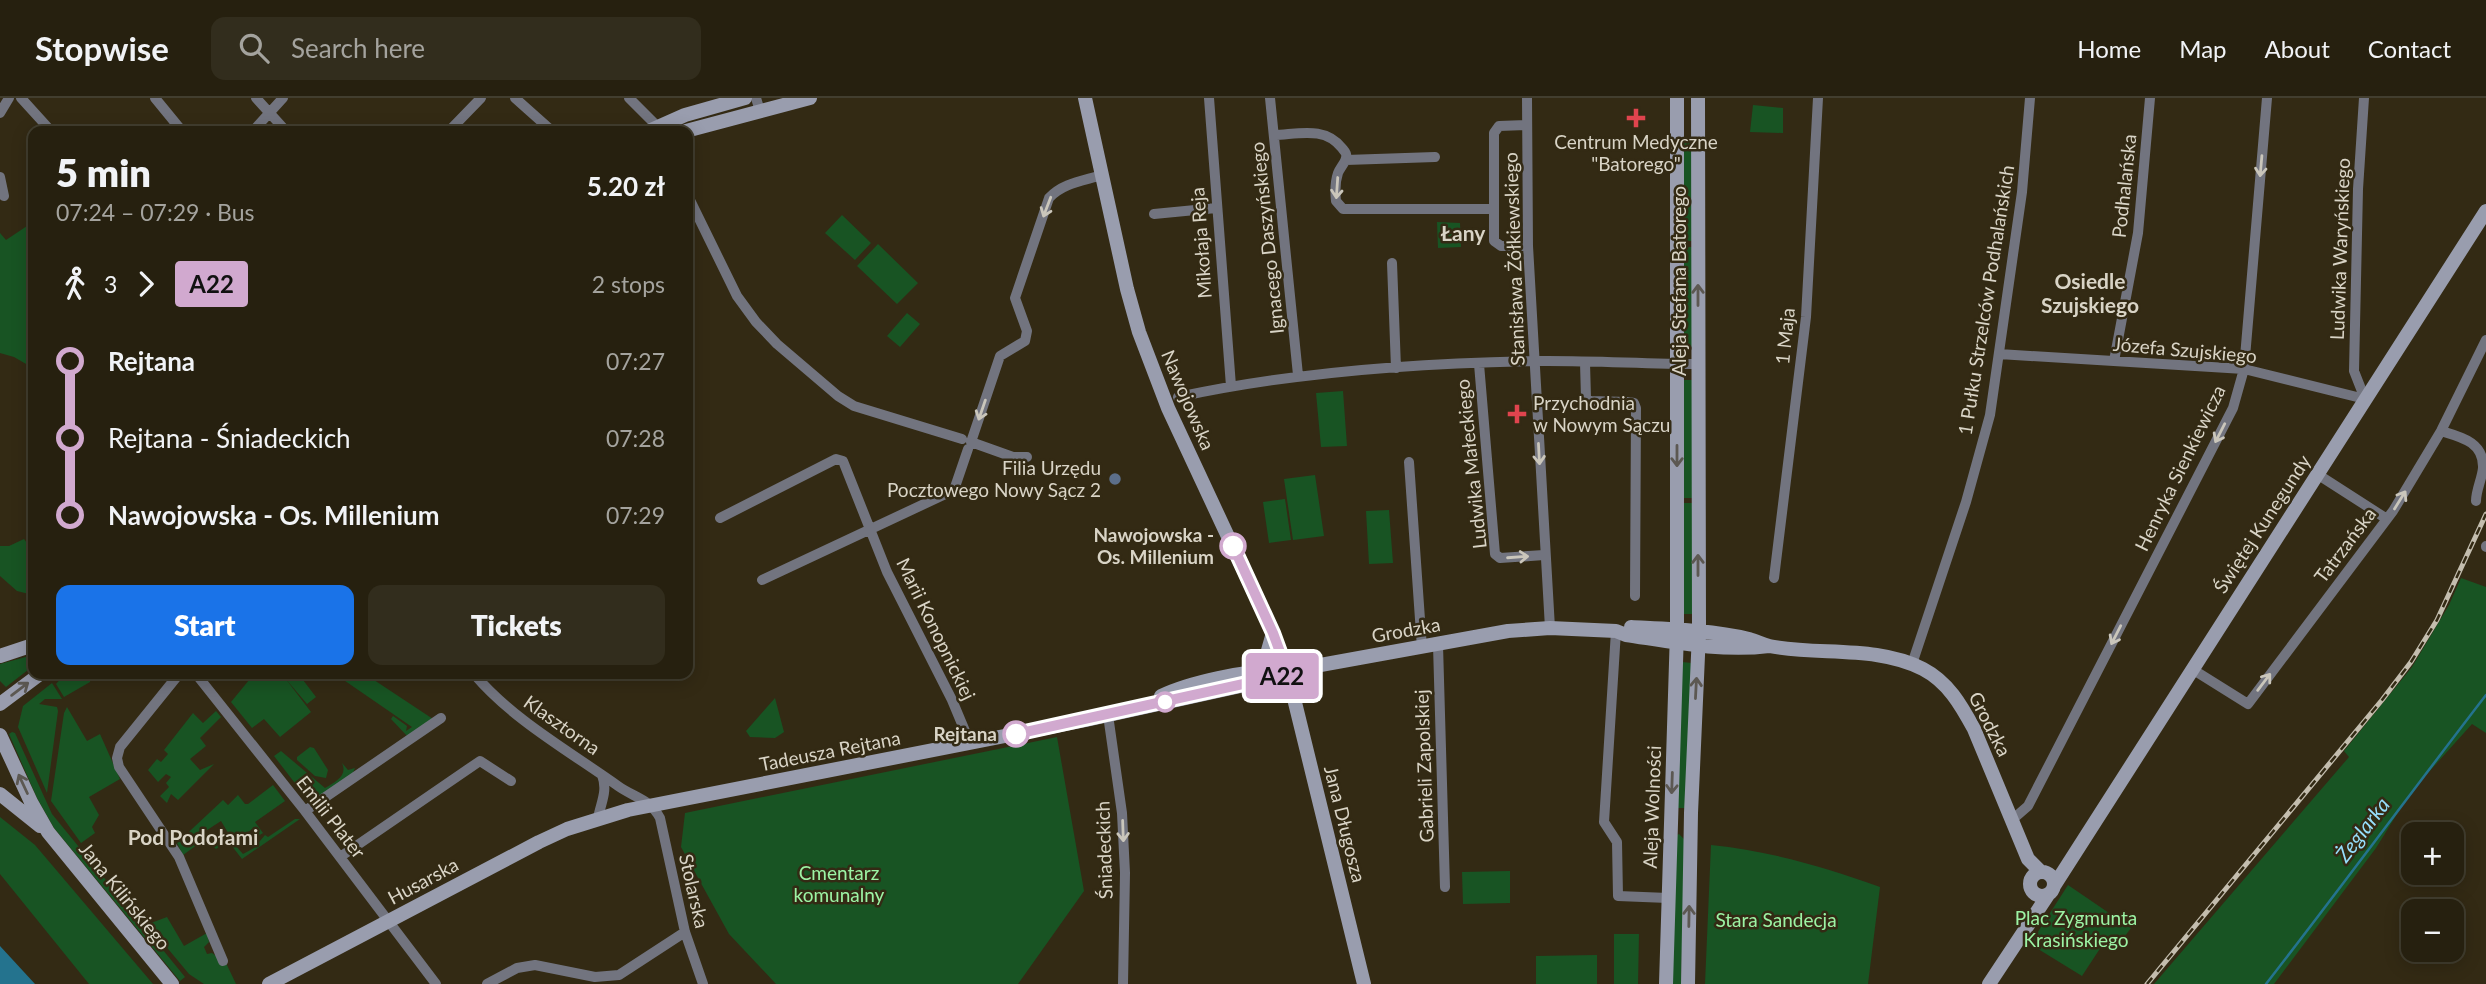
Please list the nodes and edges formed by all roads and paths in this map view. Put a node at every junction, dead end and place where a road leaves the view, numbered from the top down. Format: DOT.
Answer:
graph roads {
  1 [pos="9,98"];
  2 [pos="21,98"];
  3 [pos="155,98"];
  4 [pos="256,98"];
  5 [pos="283,98"];
  6 [pos="481,98"];
  7 [pos="515,98"];
  8 [pos="629,98"];
  9 [pos="745,98"];
  10 [pos="810,98"];
  11 [pos="1077,98"];
  12 [pos="1085,98"];
  13 [pos="1209,98"];
  14 [pos="1270,98"];
  15 [pos="1527,98"];
  16 [pos="1677,98"];
  17 [pos="1698,98"];
  18 [pos="1818,98"];
  19 [pos="2030,98"];
  20 [pos="2150,98"];
  21 [pos="2267,98"];
  22 [pos="2364,98"];
  23 [pos="758,105"];
  24 [pos="0,113"];
  25 [pos="268,114"];
  26 [pos="1527,125"];
  27 [pos="46,126"];
  28 [pos="178,126"];
  29 [pos="257,126"];
  30 [pos="281,126"];
  31 [pos="454,126"];
  32 [pos="546,126"];
  33 [pos="651,126"];
  34 [pos="662,126"];
  35 [pos="1090,127"];
  36 [pos="693,128"];
  37 [pos="1274,135"];
  38 [pos="1435,157"];
  39 [pos="1346,160"];
  40 [pos="1102,175"];
  41 [pos="0,177"];
  42 [pos="4,196"];
  43 [pos="693,205"];
  44 [pos="1216,208"];
  45 [pos="1494,209"];
  46 [pos="2486,211"];
  47 [pos="1154,214"];
  48 [pos="1528,246"];
  49 [pos="1392,263"];
  50 [pos="2486,340"];
  51 [pos="1999,354"];
  52 [pos="1534,361"];
  53 [pos="2114,361"];
  54 [pos="1585,363"];
  55 [pos="1479,364"];
  56 [pos="1677,364"];
  57 [pos="1698,364"];
  58 [pos="1396,368"];
  59 [pos="2244,369"];
  60 [pos="1298,375"];
  61 [pos="1231,386"];
  62 [pos="1178,397"];
  63 [pos="2365,400"];
  64 [pos="2441,431"];
  65 [pos="1027,457"];
  66 [pos="1409,462"];
  67 [pos="2317,474"];
  68 [pos="2476,501"];
  69 [pos="720,518"];
  70 [pos="2387,519"];
  71 [pos="870,531"];
  72 [pos="1544,555"];
  73 [pos="1774,578"];
  74 [pos="762,580"];
  75 [pos="1635,596"];
  76 [pos="1550,628"];
  77 [pos="1616,631"];
  78 [pos="1273,633"];
  79 [pos="1677,636"];
  80 [pos="1699,639"];
  81 [pos="1438,645"];
  82 [pos="28,647"];
  83 [pos="1422,648"];
  84 [pos="0,656"];
  85 [pos="1912,664"];
  86 [pos="2192,669"];
  87 [pos="1255,672"];
  88 [pos="1288,674"];
  89 [pos="33,679"];
  90 [pos="175,679"];
  91 [pos="200,679"];
  92 [pos="479,679"];
  93 [pos="0,704"];
  94 [pos="1138,708"];
  95 [pos="1108,715"];
  96 [pos="441,718"];
  97 [pos="0,735"];
  98 [pos="970,743"];
  99 [pos="602,775"];
  100 [pos="511,781"];
  101 [pos="0,794"];
  102 [pos="653,806"];
  103 [pos="305,811"];
  104 [pos="597,818"];
  105 [pos="2013,819"];
  106 [pos="48,832"];
  107 [pos="340,857"];
  108 [pos="2045,882"];
  109 [pos="1445,887"];
  110 [pos="1668,898"];
  111 [pos="389,921"];
  112 [pos="685,932"];
  113 [pos="223,961"];
  114 [pos="620,980"];
  115 [pos="172,984"];
  116 [pos="269,984"];
  117 [pos="436,984"];
  118 [pos="487,984"];
  119 [pos="703,984"];
  120 [pos="1123,984"];
  121 [pos="1364,984"];
  122 [pos="1666,984"];
  123 [pos="1688,984"];
  124 [pos="1989,984"];
  1 -- 24 [label="street"];
  2 -- 27 [label="street"];
  3 -- 28 [label="street"];
  4 -- 25 [label="street"];
  5 -- 25 [label="street"];
  6 -- 31 [label="street"];
  7 -- 32 [label="street"];
  8 -- 33 [label="street"];
  9 -- 34 [label="street"];
  10 -- 23 [label="street"];
  11 -- 35 [label="street, Nawojowska"];
  12 -- 35 [label="street, Nawojowska"];
  13 -- 44 [label="street, Mikołaja Reja"];
  14 -- 37 [label="street, Ignacego Daszyńskiego"];
  15 -- 26 [label="street, Stanisława Żółkiewskiego"];
  16 -- 56 [label="street, Aleja Stefana Batorego"];
  57 -- 17 [label="street, Aleja Stefana Batorego, one-way"];
  18 -- 73 [label="street, 1 Maja"];
  19 -- 51 [label="street, 1 Pułku Strzelców Podhalańskich"];
  20 -- 53 [label="street, Podhalańska"];
  21 -- 59 [label="street, Henryka Sienkiewicza, one-way"];
  22 -- 63 [label="street, Ludwika Waryńskiego"];
  23 -- 36 [label="street"];
  25 -- 29 [label="street"];
  25 -- 30 [label="street"];
  26 -- 45 [label="street"];
  26 -- 48 [label="street, Stanisława Żółkiewskiego"];
  35 -- 40 [label="street, Nawojowska"];
  37 -- 39 [label="street"];
  37 -- 60 [label="street, Ignacego Daszyńskiego"];
  38 -- 39 [label="street"];
  39 -- 45 [label="street, one-way"];
  40 -- 65 [label="street, one-way"];
  40 -- 78 [label="street, Nawojowska"];
  41 -- 42 [label="street"];
  43 -- 71 [label="street"];
  44 -- 47 [label="street"];
  44 -- 61 [label="street, Mikołaja Reja"];
  45 -- 48 [label="street"];
  46 -- 63 [label="street, Świętej Kunegundy"];
  48 -- 52 [label="street, Stanisława Żółkiewskiego"];
  49 -- 58 [label="street"];
  50 -- 64 [label="street, Tatrzańska"];
  51 -- 53 [label="street, Józefa Szujskiego"];
  51 -- 85 [label="street, 1 Pułku Strzelców Podhalańskich"];
  52 -- 54 [label="street"];
  52 -- 55 [label="street"];
  52 -- 72 [label="street, Stanisława Żółkiewskiego, one-way"];
  53 -- 59 [label="street, Józefa Szujskiego"];
  54 -- 56 [label="street"];
  54 -- 75 [label="street"];
  55 -- 58 [label="street"];
  55 -- 72 [label="street, Ludwika Małeckiego, one-way"];
  56 -- 57 [label="street"];
  56 -- 79 [label="street, Aleja Stefana Batorego, one-way"];
  80 -- 57 [label="street, Aleja Stefana Batorego, one-way"];
  58 -- 60 [label="street"];
  59 -- 63 [label="street, Józefa Szujskiego"];
  59 -- 105 [label="street, Henryka Sienkiewicza, one-way"];
  60 -- 61 [label="street"];
  61 -- 62 [label="street"];
  63 -- 67 [label="street, Świętej Kunegundy"];
  64 -- 68 [label="street"];
  70 -- 64 [label="street, Tatrzańska, one-way"];
  66 -- 83 [label="street"];
  67 -- 70 [label="street"];
  67 -- 86 [label="street, Świętej Kunegundy"];
  69 -- 71 [label="street, Marii Konopnickiej"];
  86 -- 70 [label="street, Tatrzańska, one-way"];
  71 -- 74 [label="street"];
  71 -- 98 [label="street, Marii Konopnickiej"];
  72 -- 76 [label="street, Stanisława Żółkiewskiego"];
  76 -- 77 [label="street, Grodzka"];
  76 -- 81 [label="street, Grodzka"];
  77 -- 79 [label="street, Grodzka"];
  77 -- 110 [label="street"];
  78 -- 87 [label="street"];
  78 -- 88 [label="street, Nawojowska"];
  79 -- 80 [label="street, Grodzka"];
  79 -- 110 [label="street, Aleja Wolności, one-way"];
  80 -- 85 [label="street, Grodzka"];
  123 -- 80 [label="street, Aleja Wolności, one-way"];
  81 -- 83 [label="street, Grodzka"];
  81 -- 109 [label="street, Gabrieli Zapolskiej"];
  82 -- 84 [label="street"];
  83 -- 88 [label="street, Grodzka"];
  85 -- 105 [label="street, Grodzka"];
  86 -- 108 [label="street, Świętej Kunegundy"];
  87 -- 88 [label="street, Tadeusza Rejtana"];
  87 -- 94 [label="street, Tadeusza Rejtana"];
  88 -- 94 [label="street, Tadeusza Rejtana"];
  88 -- 121 [label="street, Jana Długosza"];
  93 -- 89 [label="street, one-way"];
  90 -- 113 [label="street"];
  91 -- 103 [label="street, Emilii Plater"];
  92 -- 99 [label="street, Klasztorna"];
  94 -- 95 [label="street, Tadeusza Rejtana"];
  95 -- 98 [label="street, Tadeusza Rejtana"];
  95 -- 120 [label="street, Śniadeckich, one-way"];
  96 -- 103 [label="street"];
  106 -- 97 [label="street, Jana Kilińskiego, one-way"];
  98 -- 102 [label="street, Tadeusza Rejtana"];
  99 -- 102 [label="street"];
  99 -- 104 [label="street"];
  100 -- 107 [label="street"];
  101 -- 106 [label="street, Jana Kilińskiego"];
  102 -- 104 [label="street, Husarska"];
  102 -- 112 [label="street, Stolarska"];
  103 -- 107 [label="street, Emilii Plater"];
  104 -- 111 [label="street, Husarska"];
  105 -- 108 [label="street, Grodzka"];
  106 -- 115 [label="street, Jana Kilińskiego"];
  107 -- 111 [label="street, Emilii Plater"];
  108 -- 124 [label="street"];
  110 -- 122 [label="street, Aleja Wolności"];
  111 -- 116 [label="street, Husarska"];
  111 -- 117 [label="street, Emilii Plater"];
  112 -- 114 [label="street"];
  112 -- 119 [label="street, Stolarska"];
  114 -- 118 [label="street"];
}
